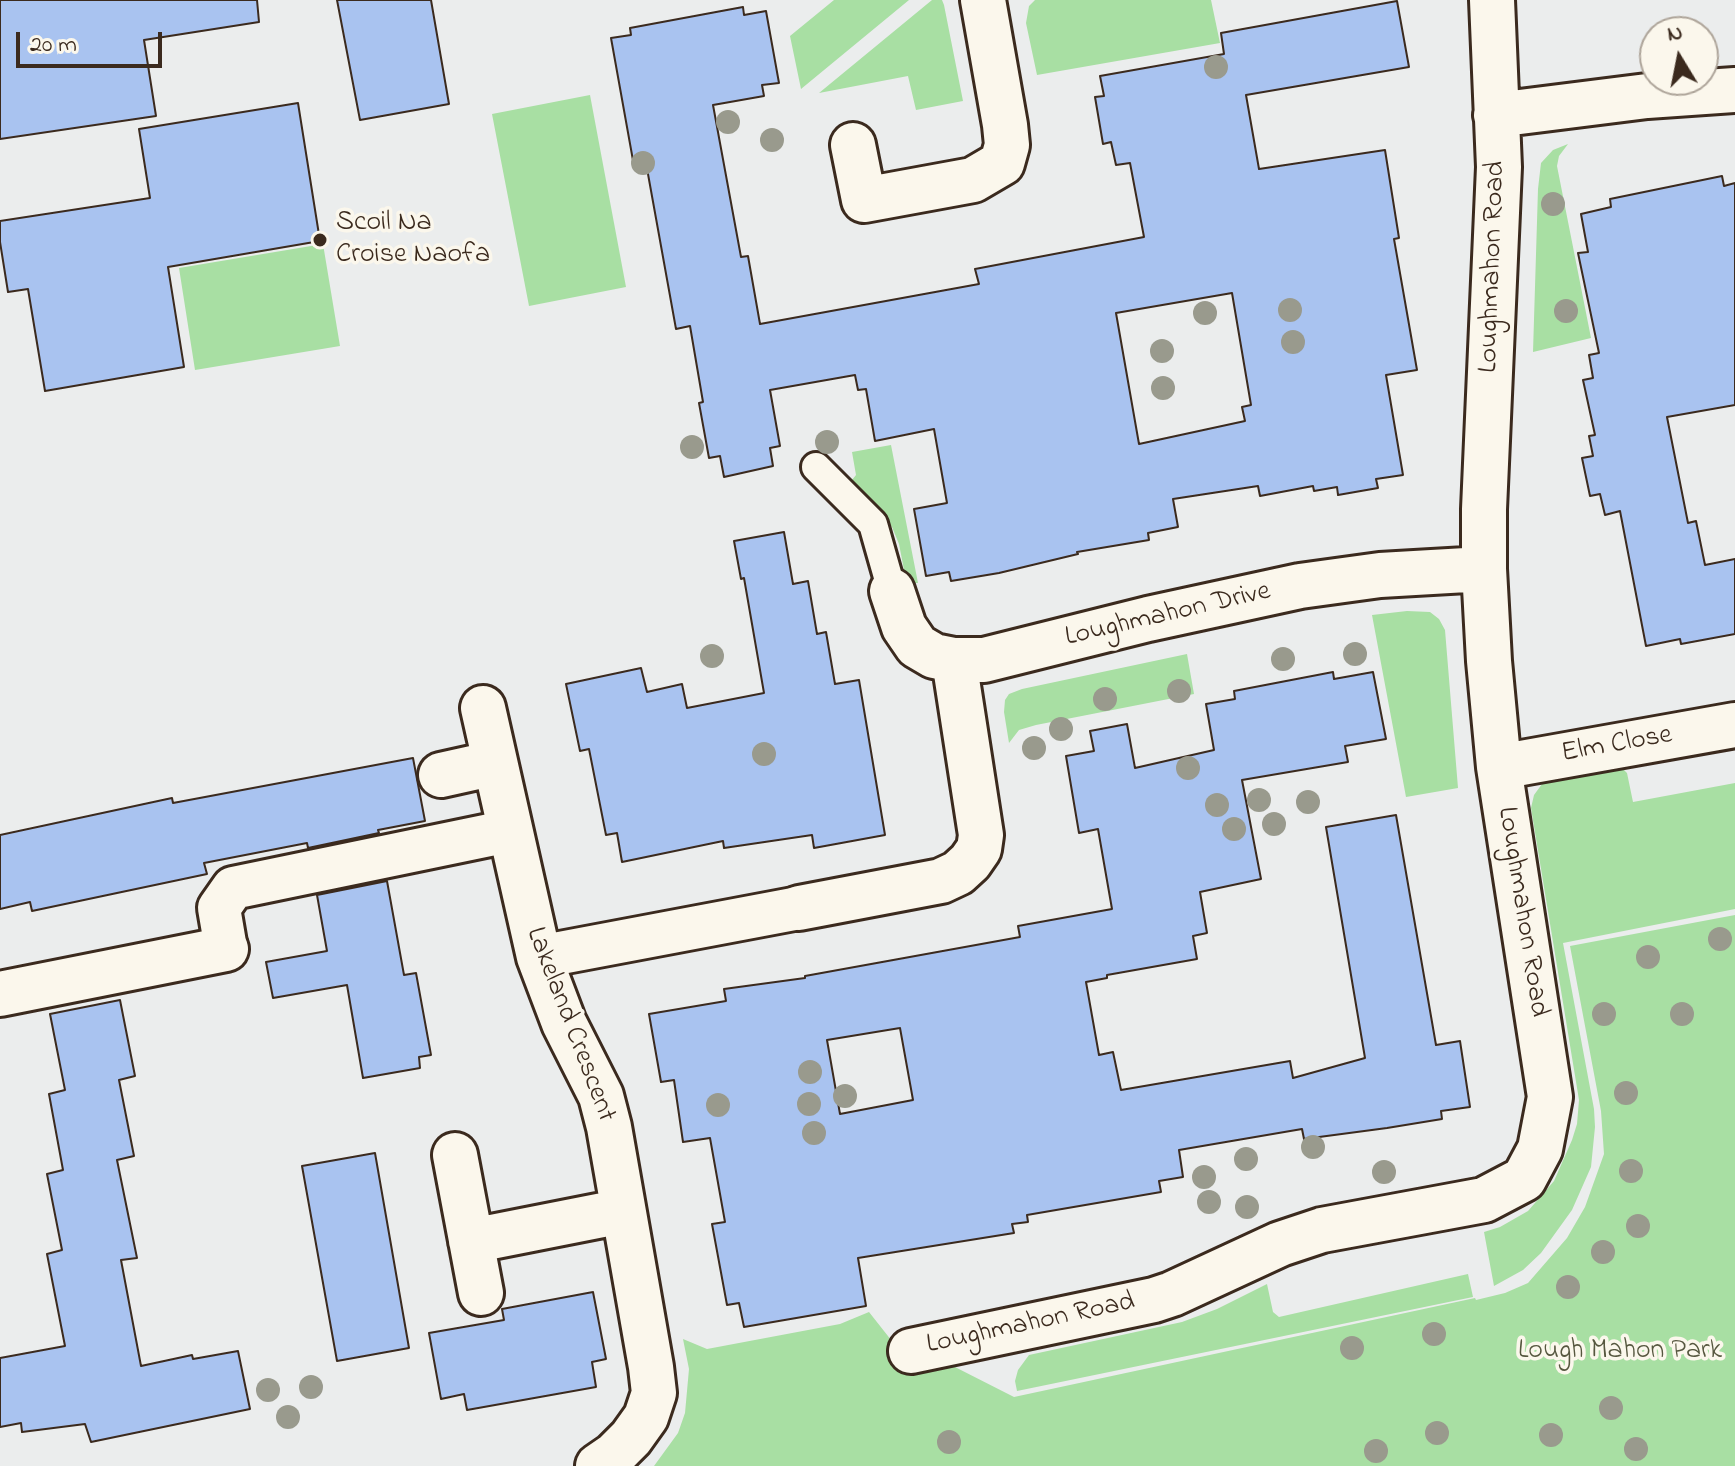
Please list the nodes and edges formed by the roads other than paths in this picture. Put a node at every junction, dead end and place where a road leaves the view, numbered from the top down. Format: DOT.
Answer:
graph roads {
  1 [pos="983,0"];
  2 [pos="1492,0"];
  3 [pos="1735,90"];
  4 [pos="1496,115"];
  5 [pos="853,145"];
  6 [pos="816,467"];
  7 [pos="1484,569"];
  8 [pos="892,591"];
  9 [pos="954,660"];
  10 [pos="483,708"];
  11 [pos="1735,725"];
  12 [pos="495,763"];
  13 [pos="1499,767"];
  14 [pos="441,775"];
  15 [pos="509,831"];
  16 [pos="799,908"];
  17 [pos="226,949"];
  18 [pos="539,957"];
  19 [pos="0,994"];
  20 [pos="455,1155"];
  21 [pos="623,1211"];
  22 [pos="471,1241"];
  23 [pos="481,1293"];
  24 [pos="911,1351"];
  25 [pos="598,1466"];
  1 -- 5 [label="street"];
  2 -- 4 [label="street, Loughmahon Road"];
  3 -- 4 [label="street"];
  4 -- 7 [label="street, Loughmahon Road"];
  6 -- 8 [label="lane"];
  7 -- 9 [label="street, Loughmahon Drive"];
  7 -- 13 [label="street, Loughmahon Road"];
  8 -- 9 [label="street, Loughmahon Drive"];
  9 -- 16 [label="street"];
  10 -- 12 [label="street, Lakeland Crescent"];
  11 -- 13 [label="street, Elm Close"];
  12 -- 14 [label="street"];
  12 -- 15 [label="street, Lakeland Crescent"];
  13 -- 24 [label="street, Loughmahon Road"];
  15 -- 17 [label="street"];
  15 -- 18 [label="street, Lakeland Crescent"];
  16 -- 18 [label="street"];
  17 -- 19 [label="street"];
  18 -- 21 [label="street, Lakeland Crescent"];
  20 -- 22 [label="street"];
  21 -- 22 [label="street"];
  21 -- 25 [label="street, Lakeland Crescent"];
  22 -- 23 [label="street"];
}
